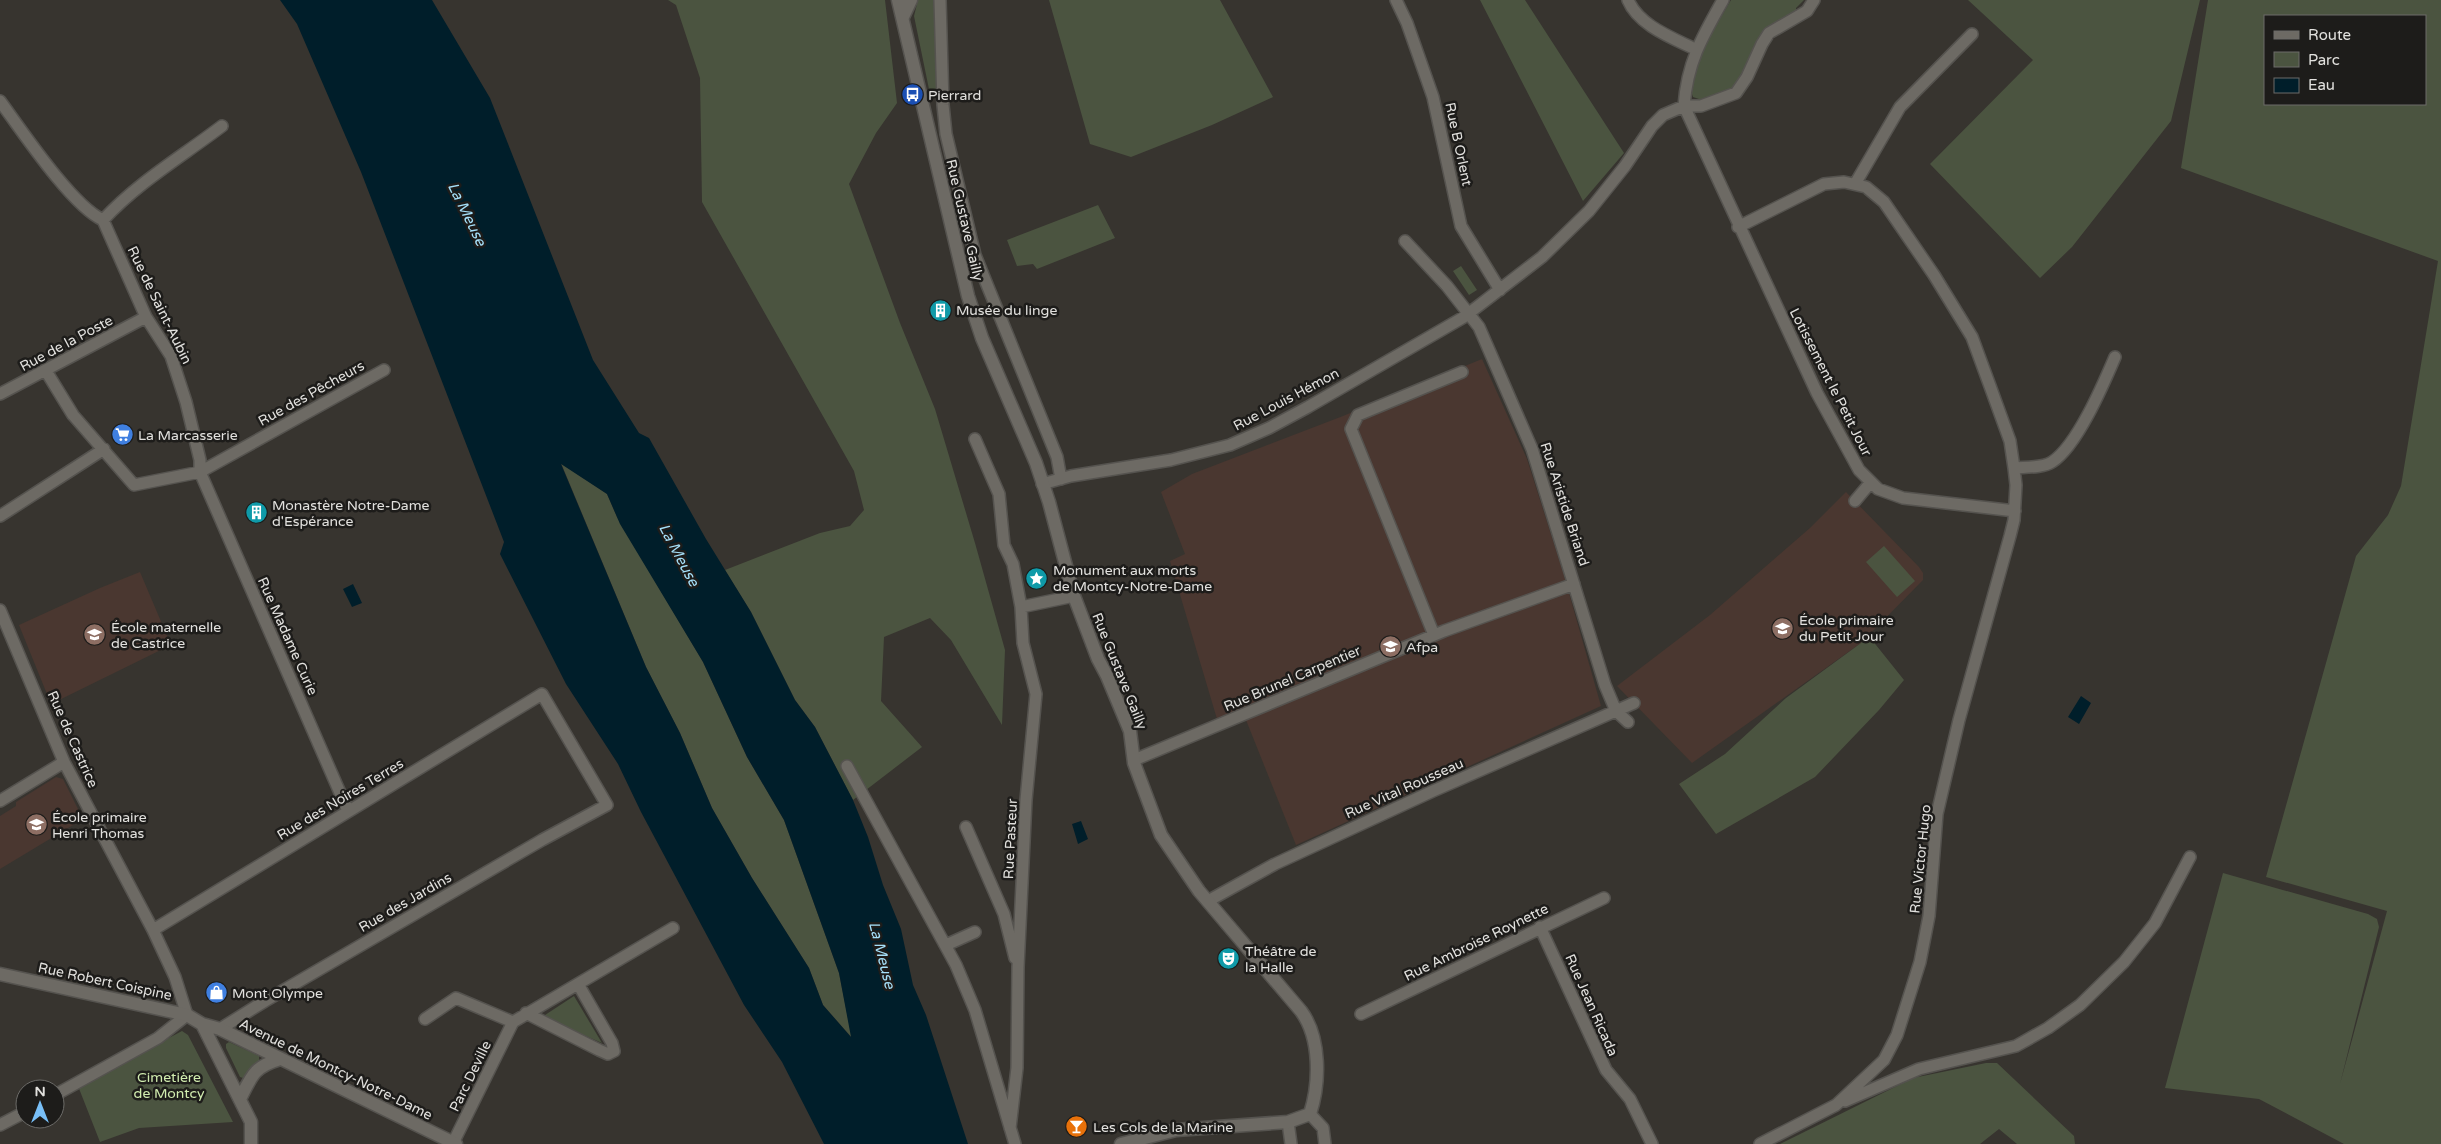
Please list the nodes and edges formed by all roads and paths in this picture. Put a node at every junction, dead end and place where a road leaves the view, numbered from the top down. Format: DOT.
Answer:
graph roads {
  1 [pos="898,0"];
  2 [pos="911,0"];
  3 [pos="940,0"];
  4 [pos="1396,0"];
  5 [pos="1628,0"];
  6 [pos="1723,0"];
  7 [pos="1814,0"];
  8 [pos="903,17"];
  9 [pos="1972,34"];
  10 [pos="1697,50"];
  11 [pos="0,100"];
  12 [pos="1684,106"];
  13 [pos="222,126"];
  14 [pos="1855,184"];
  15 [pos="103,220"];
  16 [pos="1738,226"];
  17 [pos="1406,241"];
  18 [pos="1500,290"];
  19 [pos="1469,314"];
  20 [pos="146,317"];
  21 [pos="2115,357"];
  22 [pos="384,370"];
  23 [pos="46,371"];
  24 [pos="1462,372"];
  25 [pos="0,394"];
  26 [pos="975,439"];
  27 [pos="104,449"];
  28 [pos="2014,468"];
  29 [pos="200,472"];
  30 [pos="1061,479"];
  31 [pos="1871,482"];
  32 [pos="1042,484"];
  33 [pos="1855,501"];
  34 [pos="2015,511"];
  35 [pos="0,516"];
  36 [pos="1574,584"];
  37 [pos="1074,596"];
  38 [pos="1022,607"];
  39 [pos="0,610"];
  40 [pos="1434,634"];
  41 [pos="542,694"];
  42 [pos="1634,703"];
  43 [pos="1616,711"];
  44 [pos="1628,722"];
  45 [pos="1134,760"];
  46 [pos="64,762"];
  47 [pos="847,766"];
  48 [pos="0,801"];
  49 [pos="348,811"];
  50 [pos="966,827"];
  51 [pos="2190,857"];
  52 [pos="1604,898"];
  53 [pos="1208,901"];
  54 [pos="1540,927"];
  55 [pos="673,928"];
  56 [pos="153,930"];
  57 [pos="975,932"];
  58 [pos="946,944"];
  59 [pos="1018,967"];
  60 [pos="0,974"];
  61 [pos="578,984"];
  62 [pos="526,1013"];
  63 [pos="1361,1014"];
  64 [pos="187,1015"];
  65 [pos="425,1019"];
  66 [pos="513,1022"];
  67 [pos="202,1024"];
  68 [pos="220,1029"];
  69 [pos="280,1058"];
  70 [pos="65,1089"];
  71 [pos="240,1099"];
  72 [pos="1836,1105"];
  73 [pos="1306,1116"];
  74 [pos="15,1117"];
  75 [pos="1288,1122"];
  76 [pos="0,1125"];
  77 [pos="1010,1128"];
  78 [pos="455,1143"];
  79 [pos="251,1144"];
  80 [pos="1015,1144"];
  81 [pos="1121,1144"];
  82 [pos="1291,1144"];
  83 [pos="1325,1144"];
  84 [pos="1652,1144"];
  85 [pos="1760,1144"];
  1 -- 8 [label="street, Rue Gustave Gailly"];
  2 -- 8 [label="street"];
  3 -- 30 [label="street, Rue Gustave Gailly"];
  4 -- 18 [label="street, Rue B Orlent"];
  5 -- 10 [label="street"];
  6 -- 10 [label="street"];
  7 -- 12 [label="street, Rue Louis Hémon"];
  8 -- 32 [label="street, Rue Gustave Gailly"];
  9 -- 14 [label="street"];
  10 -- 12 [label="street"];
  11 -- 15 [label="street"];
  12 -- 16 [label="street, Lotissement le Petit Jour"];
  12 -- 18 [label="street, Rue Louis Hémon"];
  13 -- 15 [label="street"];
  14 -- 16 [label="street"];
  14 -- 28 [label="street"];
  15 -- 20 [label="street, Rue de Saint-Aubin"];
  16 -- 31 [label="street, Lotissement le Petit Jour"];
  17 -- 19 [label="street, Rue Aristide Briand"];
  18 -- 19 [label="street, Rue Louis Hémon"];
  19 -- 30 [label="street, Rue Louis Hémon"];
  19 -- 36 [label="street, Rue Aristide Briand"];
  20 -- 23 [label="street, Rue de la Poste"];
  20 -- 29 [label="street, Rue de Saint-Aubin"];
  21 -- 28 [label="street"];
  22 -- 29 [label="street, Rue des Pêcheurs"];
  23 -- 25 [label="street, Rue de la Poste"];
  23 -- 27 [label="street"];
  24 -- 40 [label="street"];
  26 -- 38 [label="street, Rue Pasteur"];
  27 -- 29 [label="street, Rue des Pêcheurs"];
  27 -- 35 [label="street"];
  28 -- 34 [label="street"];
  29 -- 49 [label="street, Rue Madame Curie"];
  30 -- 32 [label="street, Rue Louis Hémon"];
  31 -- 33 [label="street"];
  31 -- 34 [label="street, Lotissement le Petit Jour"];
  32 -- 37 [label="street, Rue Gustave Gailly"];
  34 -- 72 [label="street, Rue Victor Hugo"];
  36 -- 40 [label="street, Rue Brunel Carpentier"];
  36 -- 43 [label="street, Rue Aristide Briand"];
  37 -- 38 [label="street"];
  37 -- 45 [label="street, Rue Gustave Gailly"];
  38 -- 59 [label="street, Rue Pasteur"];
  39 -- 46 [label="street, Rue de Castrice"];
  40 -- 45 [label="street, Rue Brunel Carpentier"];
  41 -- 49 [label="street, Rue des Noires Terres"];
  41 -- 68 [label="street, Rue des Jardins"];
  42 -- 43 [label="street, Rue Vital Rousseau"];
  43 -- 44 [label="street"];
  43 -- 53 [label="street, Rue Vital Rousseau"];
  45 -- 53 [label="street, Rue Gustave Gailly"];
  46 -- 48 [label="street"];
  46 -- 56 [label="street, Rue de Castrice"];
  47 -- 58 [label="street"];
  49 -- 56 [label="street, Rue des Noires Terres"];
  50 -- 59 [label="street"];
  51 -- 72 [label="street"];
  52 -- 54 [label="street, Rue Ambroise Roynette"];
  53 -- 73 [label="street, Rue Gustave Gailly"];
  54 -- 63 [label="street, Rue Ambroise Roynette"];
  54 -- 84 [label="street, Rue Jean Ricada"];
  55 -- 61 [label="street, Parc Deville"];
  56 -- 64 [label="street, Rue de Castrice"];
  57 -- 58 [label="street"];
  58 -- 77 [label="street"];
  59 -- 77 [label="street, Rue Pasteur"];
  60 -- 64 [label="street, Rue Robert Coispine"];
  61 -- 62 [label="street, Parc Deville"];
  61 -- 62 [label="street"];
  62 -- 66 [label="street, Parc Deville"];
  64 -- 67 [label="street, Rue Robert Coispine"];
  64 -- 70 [label="street"];
  65 -- 66 [label="street"];
  66 -- 78 [label="street, Parc Deville"];
  67 -- 68 [label="street, Avenue de Montcy-Notre-Dame"];
  67 -- 71 [label="street"];
  68 -- 69 [label="street, Avenue de Montcy-Notre-Dame"];
  69 -- 71 [label="street"];
  69 -- 78 [label="street, Avenue de Montcy-Notre-Dame"];
  71 -- 79 [label="street"];
  72 -- 85 [label="street, Rue Victor Hugo"];
  73 -- 75 [label="street"];
  73 -- 83 [label="street"];
  74 -- 76 [label="street"];
  75 -- 81 [label="street"];
  75 -- 82 [label="street"];
  77 -- 80 [label="street"];
}
